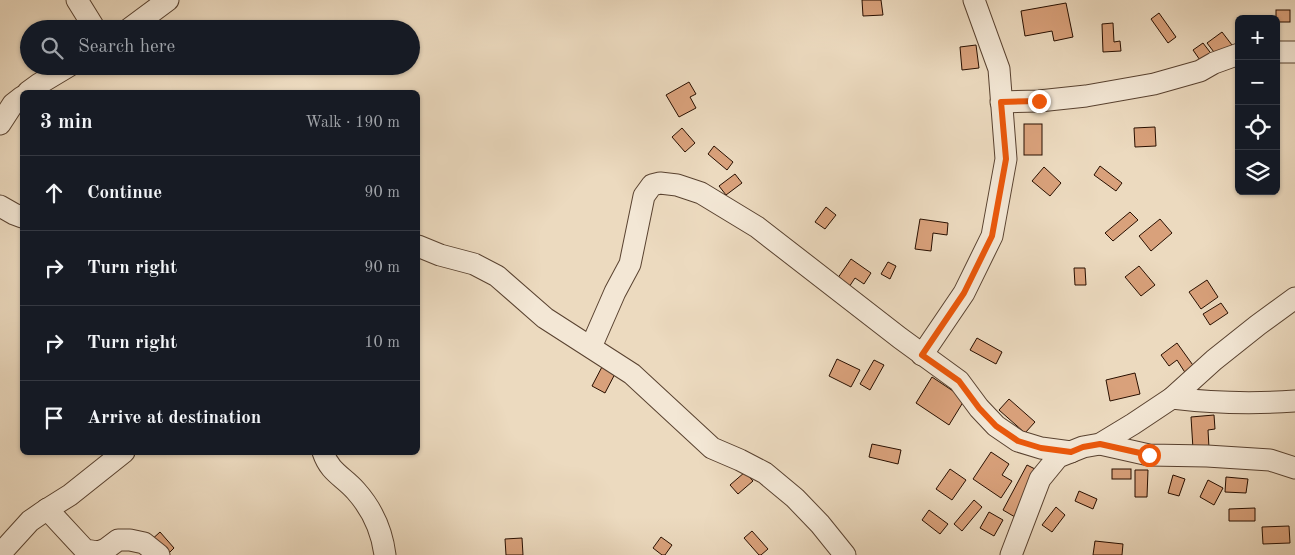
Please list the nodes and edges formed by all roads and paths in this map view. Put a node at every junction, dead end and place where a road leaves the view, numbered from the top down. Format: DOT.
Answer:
graph roads {
  1 [pos="77,0"];
  2 [pos="168,0"];
  3 [pos="974,0"];
  4 [pos="89,20"];
  5 [pos="141,20"];
  6 [pos="1280,52"];
  7 [pos="1295,52"];
  8 [pos="1235,55"];
  9 [pos="54,75"];
  10 [pos="31,90"];
  11 [pos="17,100"];
  12 [pos="1001,102"];
  13 [pos="0,124"];
  14 [pos="0,206"];
  15 [pos="20,216"];
  16 [pos="420,247"];
  17 [pos="1295,298"];
  18 [pos="591,347"];
  19 [pos="922,355"];
  20 [pos="1172,398"];
  21 [pos="1295,401"];
  22 [pos="1100,444"];
  23 [pos="1071,452"];
  24 [pos="120,455"];
  25 [pos="324,455"];
  26 [pos="1295,468"];
  27 [pos="47,510"];
  28 [pos="0,554"];
  29 [pos="159,555"];
  30 [pos="385,555"];
  31 [pos="845,555"];
  32 [pos="1011,555"];
  1 -- 4 [label="street"];
  2 -- 5 [label="street"];
  3 -- 12 [label="street"];
  6 -- 7 [label="street"];
  8 -- 12 [label="street"];
  9 -- 10 [label="street"];
  11 -- 13 [label="street"];
  12 -- 19 [label="street"];
  14 -- 15 [label="street"];
  16 -- 18 [label="street"];
  17 -- 20 [label="street"];
  18 -- 19 [label="street"];
  18 -- 31 [label="street"];
  19 -- 23 [label="street"];
  20 -- 21 [label="street"];
  20 -- 22 [label="street"];
  22 -- 23 [label="street"];
  22 -- 26 [label="street"];
  23 -- 32 [label="street"];
  24 -- 27 [label="street"];
  25 -- 30 [label="street"];
  27 -- 28 [label="street"];
  27 -- 29 [label="street"];
}
